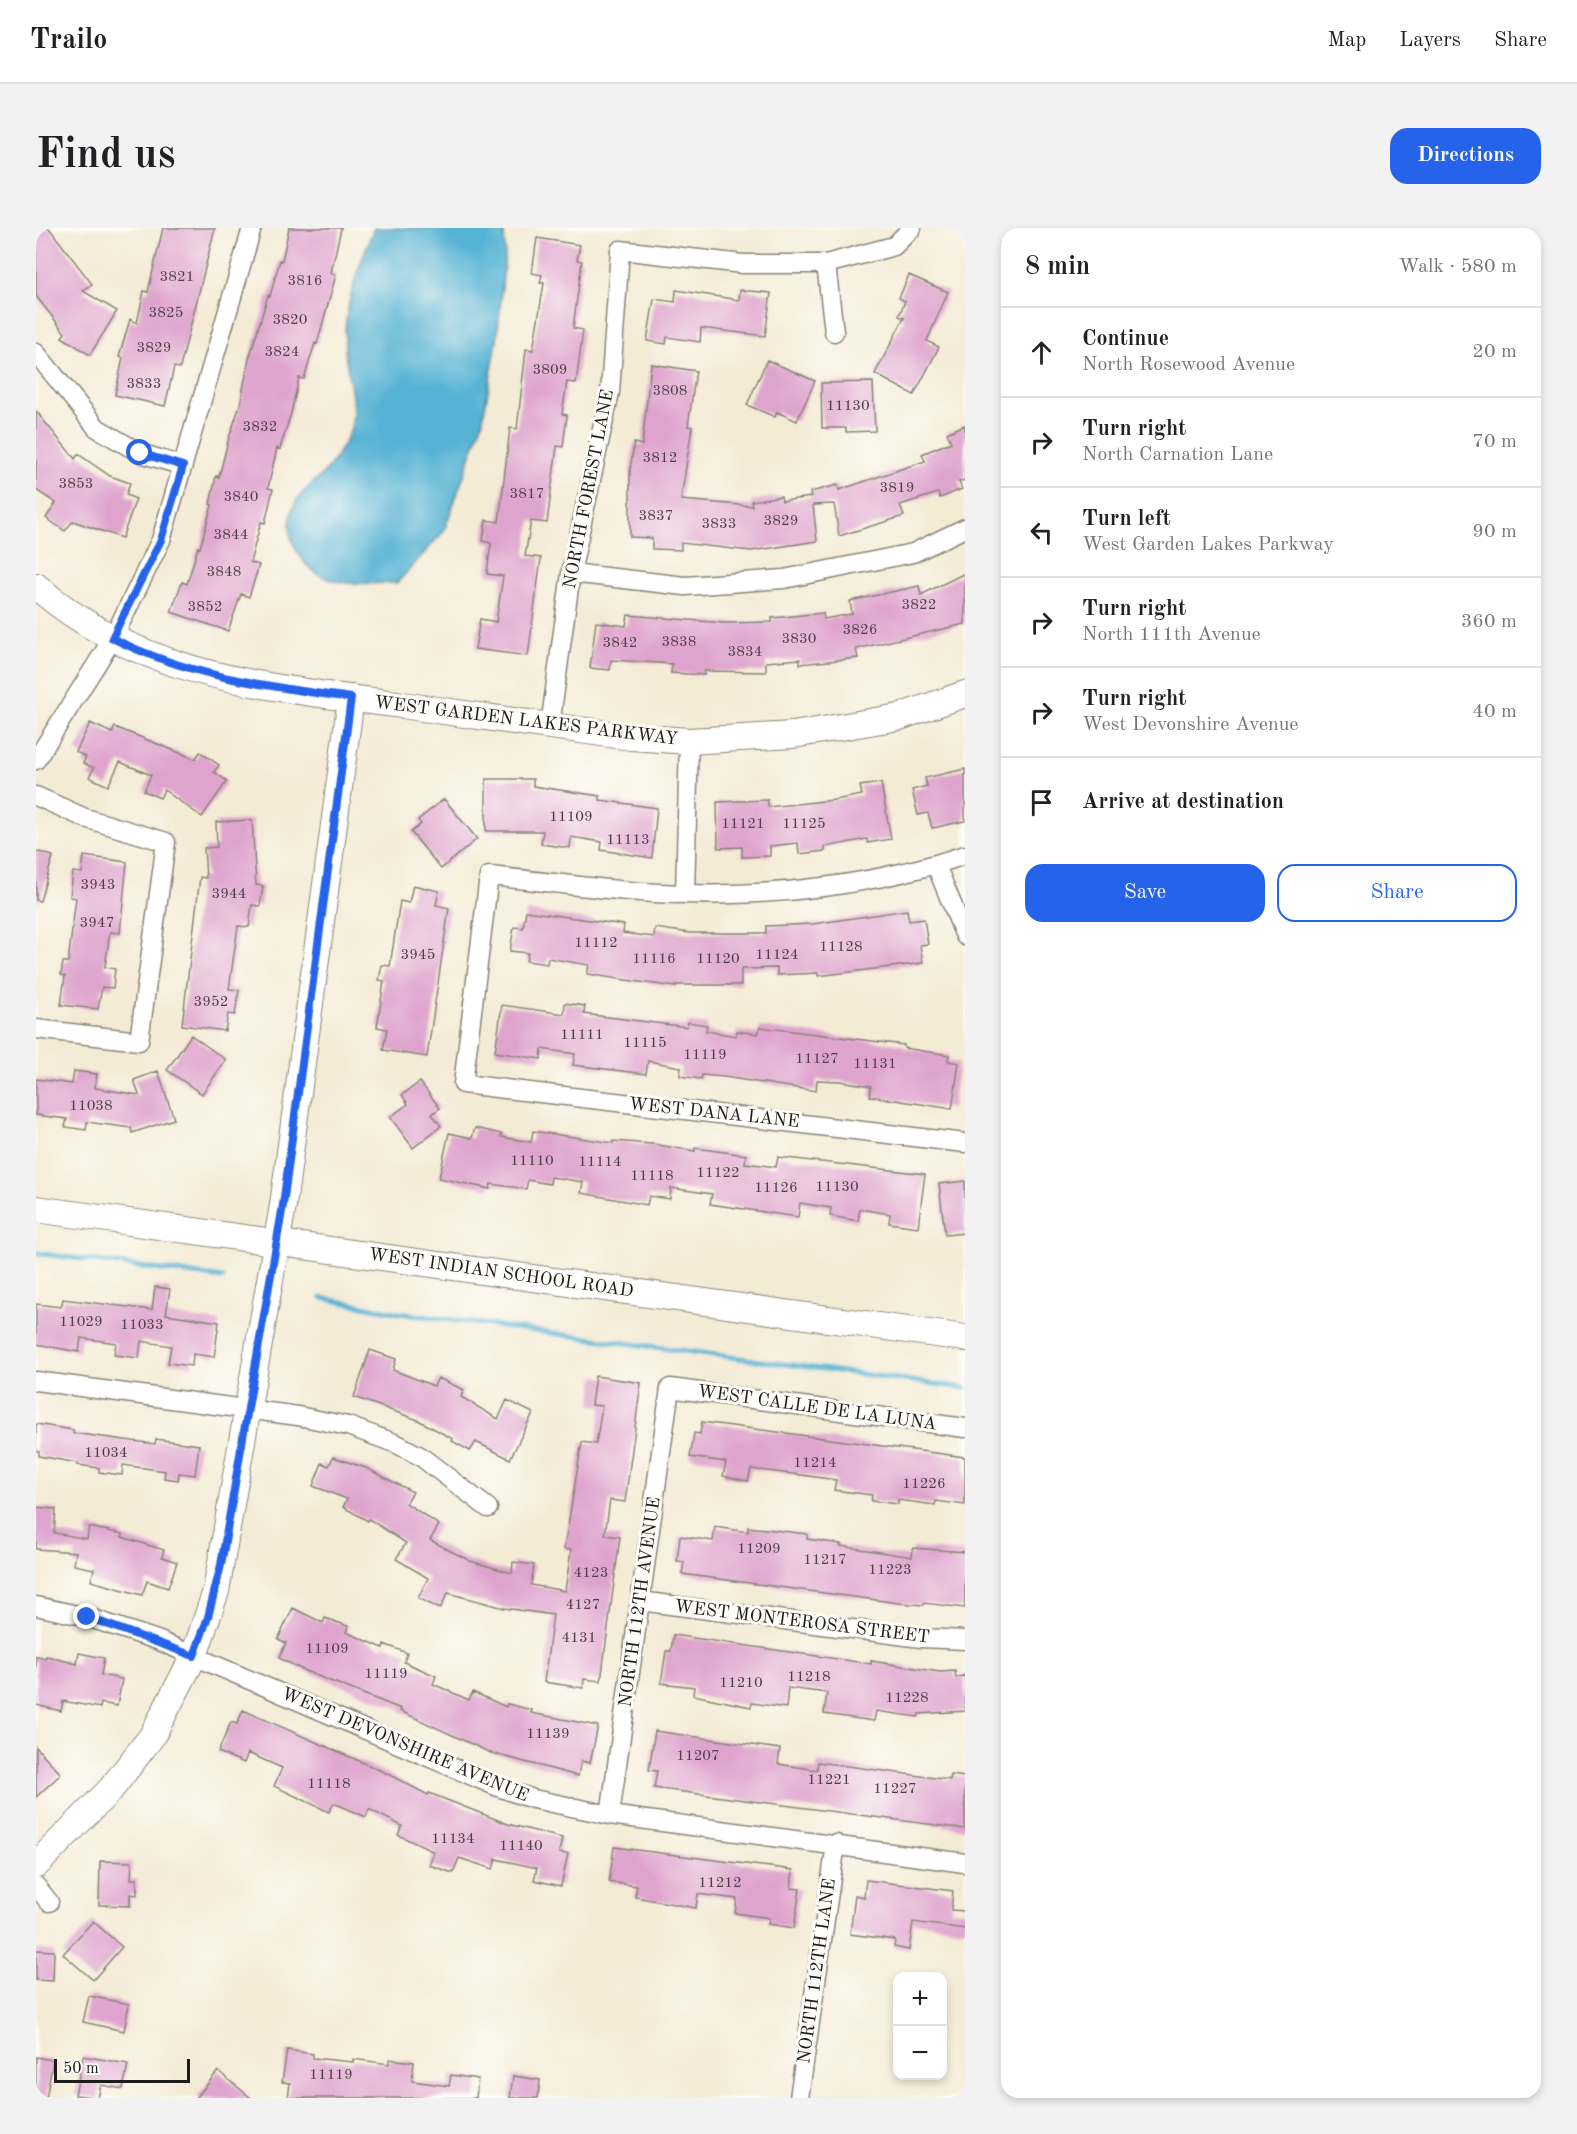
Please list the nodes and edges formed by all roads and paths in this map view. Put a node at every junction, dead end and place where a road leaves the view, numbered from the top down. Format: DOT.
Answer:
graph roads {
  1 [pos="252,228"];
  2 [pos="912,228"];
  3 [pos="826,264"];
  4 [pos="834,332"];
  5 [pos="36,353"];
  6 [pos="183,466"];
  7 [pos="965,528"];
  8 [pos="570,573"];
  9 [pos="36,586"];
  10 [pos="112,638"];
  11 [pos="965,694"];
  12 [pos="351,698"];
  13 [pos="550,726"];
  14 [pos="689,741"];
  15 [pos="36,760"];
  16 [pos="36,796"];
  17 [pos="965,855"];
  18 [pos="936,865"];
  19 [pos="685,894"];
  20 [pos="965,936"];
  21 [pos="36,1029"];
  22 [pos="965,1143"];
  23 [pos="36,1209"];
  24 [pos="277,1242"];
  25 [pos="965,1338"];
  26 [pos="36,1381"];
  27 [pos="670,1388"];
  28 [pos="249,1409"];
  29 [pos="965,1428"];
  30 [pos="488,1508"];
  31 [pos="640,1601"];
  32 [pos="36,1606"];
  33 [pos="965,1640"];
  34 [pos="194,1656"];
  35 [pos="610,1815"];
  36 [pos="836,1844"];
  37 [pos="965,1863"];
  38 [pos="36,1865"];
  39 [pos="36,1886"];
  40 [pos="50,1902"];
  41 [pos="799,2098"];
  1 -- 6 [label="street"];
  2 -- 3 [label="street"];
  3 -- 4 [label="street"];
  3 -- 8 [label="street, NORTH FOREST LANE"];
  5 -- 6 [label="street"];
  6 -- 10 [label="street"];
  7 -- 8 [label="street"];
  8 -- 13 [label="street, NORTH FOREST LANE"];
  9 -- 10 [label="street, WEST GARDEN LAKES PARKWAY"];
  10 -- 12 [label="street, WEST GARDEN LAKES PARKWAY"];
  10 -- 15 [label="street"];
  11 -- 14 [label="street, WEST GARDEN LAKES PARKWAY"];
  12 -- 13 [label="street, WEST GARDEN LAKES PARKWAY"];
  12 -- 24 [label="street"];
  13 -- 14 [label="street, WEST GARDEN LAKES PARKWAY"];
  14 -- 19 [label="street"];
  16 -- 21 [label="street"];
  17 -- 18 [label="street"];
  18 -- 19 [label="street"];
  18 -- 20 [label="street"];
  19 -- 22 [label="street, WEST DANA LANE"];
  23 -- 24 [label="street, WEST INDIAN SCHOOL ROAD"];
  24 -- 25 [label="street, WEST INDIAN SCHOOL ROAD"];
  24 -- 28 [label="street"];
  26 -- 28 [label="street"];
  27 -- 29 [label="street, WEST CALLE DE LA LUNA"];
  27 -- 31 [label="street, NORTH 112TH AVENUE"];
  28 -- 30 [label="street"];
  28 -- 34 [label="street"];
  31 -- 33 [label="street, WEST MONTEROSA STREET"];
  31 -- 35 [label="street, NORTH 112TH AVENUE"];
  32 -- 34 [label="street, WEST DEVONSHIRE AVENUE"];
  34 -- 35 [label="street, WEST DEVONSHIRE AVENUE"];
  34 -- 38 [label="street"];
  35 -- 36 [label="street, WEST DEVONSHIRE AVENUE"];
  36 -- 37 [label="street, WEST DEVONSHIRE AVENUE"];
  36 -- 41 [label="street, NORTH 112TH LANE"];
  39 -- 40 [label="street"];
}
